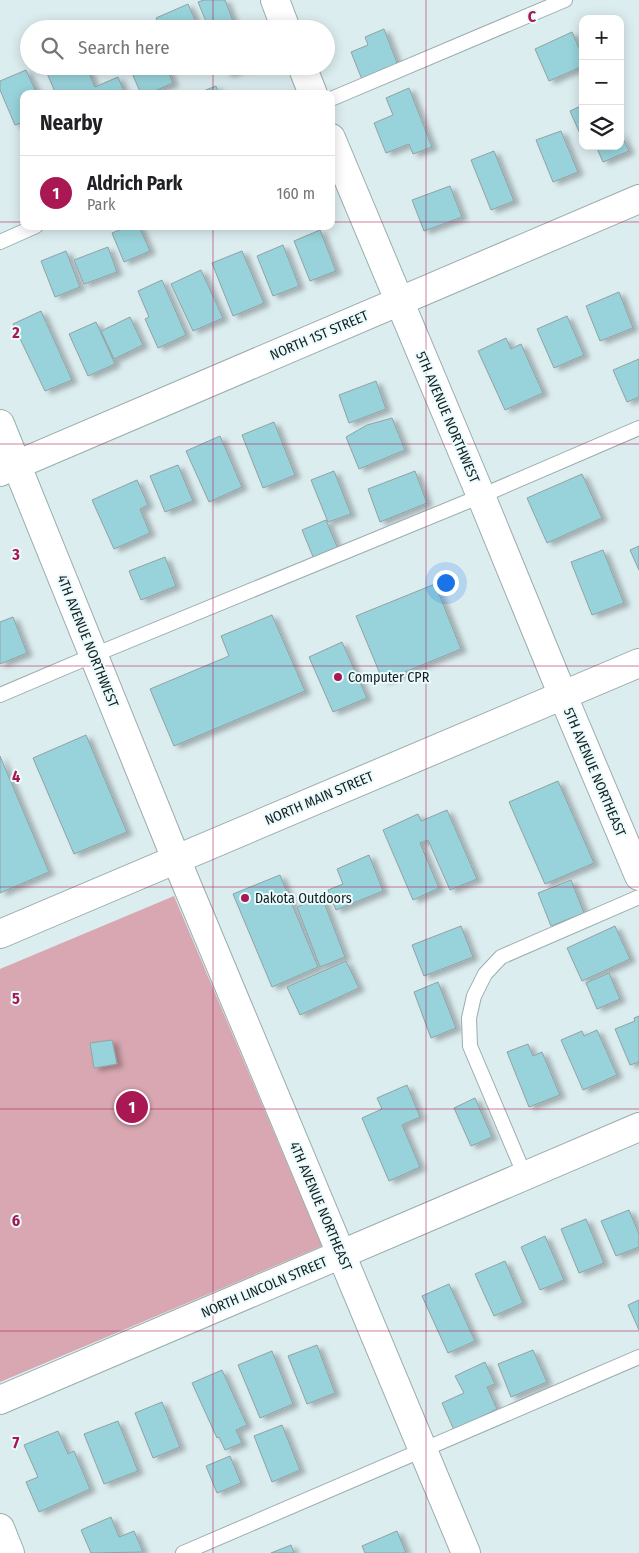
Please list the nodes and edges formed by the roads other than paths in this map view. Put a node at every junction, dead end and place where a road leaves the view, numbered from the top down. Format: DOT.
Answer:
graph roads {
  1 [pos="274,0"];
  2 [pos="565,0"];
  3 [pos="282,20"];
  4 [pos="306,75"];
  5 [pos="311,90"];
  6 [pos="335,97"];
  7 [pos="335,148"];
  8 [pos="639,199"];
  9 [pos="27,230"];
  10 [pos="0,242"];
  11 [pos="399,301"];
  12 [pos="0,424"];
  13 [pos="639,428"];
  14 [pos="8,468"];
  15 [pos="481,496"];
  16 [pos="94,655"];
  17 [pos="639,664"];
  18 [pos="0,695"];
  19 [pos="563,696"];
  20 [pos="176,859"];
  21 [pos="639,876"];
  22 [pos="639,897"];
  23 [pos="0,934"];
  24 [pos="639,1127"];
  25 [pos="525,1176"];
  26 [pos="341,1255"];
  27 [pos="639,1357"];
  28 [pos="0,1400"];
  29 [pos="423,1451"];
  30 [pos="0,1528"];
  31 [pos="10,1553"];
  32 [pos="183,1553"];
  33 [pos="466,1553"];
  1 -- 3 [label="street"];
  2 -- 6 [label="lane"];
  4 -- 5 [label="street"];
  7 -- 11 [label="street, 5TH AVENUE NORTHWEST"];
  8 -- 11 [label="street, NORTH 1ST STREET"];
  9 -- 10 [label="lane"];
  11 -- 14 [label="street, NORTH 1ST STREET"];
  11 -- 15 [label="street, 5TH AVENUE NORTHWEST"];
  12 -- 14 [label="street, 4TH AVENUE NORTHWEST"];
  13 -- 15 [label="lane"];
  14 -- 16 [label="street, 4TH AVENUE NORTHWEST"];
  15 -- 16 [label="lane"];
  15 -- 19 [label="street, 5TH AVENUE NORTHWEST"];
  16 -- 18 [label="lane"];
  16 -- 20 [label="street, 4TH AVENUE NORTHWEST"];
  17 -- 19 [label="street, NORTH MAIN STREET"];
  19 -- 20 [label="street, NORTH MAIN STREET"];
  19 -- 21 [label="street, 5TH AVENUE NORTHEAST"];
  20 -- 23 [label="street, NORTH MAIN STREET"];
  20 -- 26 [label="street, 4TH AVENUE NORTHEAST"];
  22 -- 25 [label="lane"];
  24 -- 25 [label="street, NORTH LINCOLN STREET"];
  25 -- 26 [label="street, NORTH LINCOLN STREET"];
  26 -- 28 [label="street, NORTH LINCOLN STREET"];
  26 -- 29 [label="street, 4TH AVENUE NORTHEAST"];
  27 -- 29 [label="lane"];
  29 -- 32 [label="lane"];
  29 -- 33 [label="street, 4TH AVENUE NORTHEAST"];
  30 -- 31 [label="street"];
}
